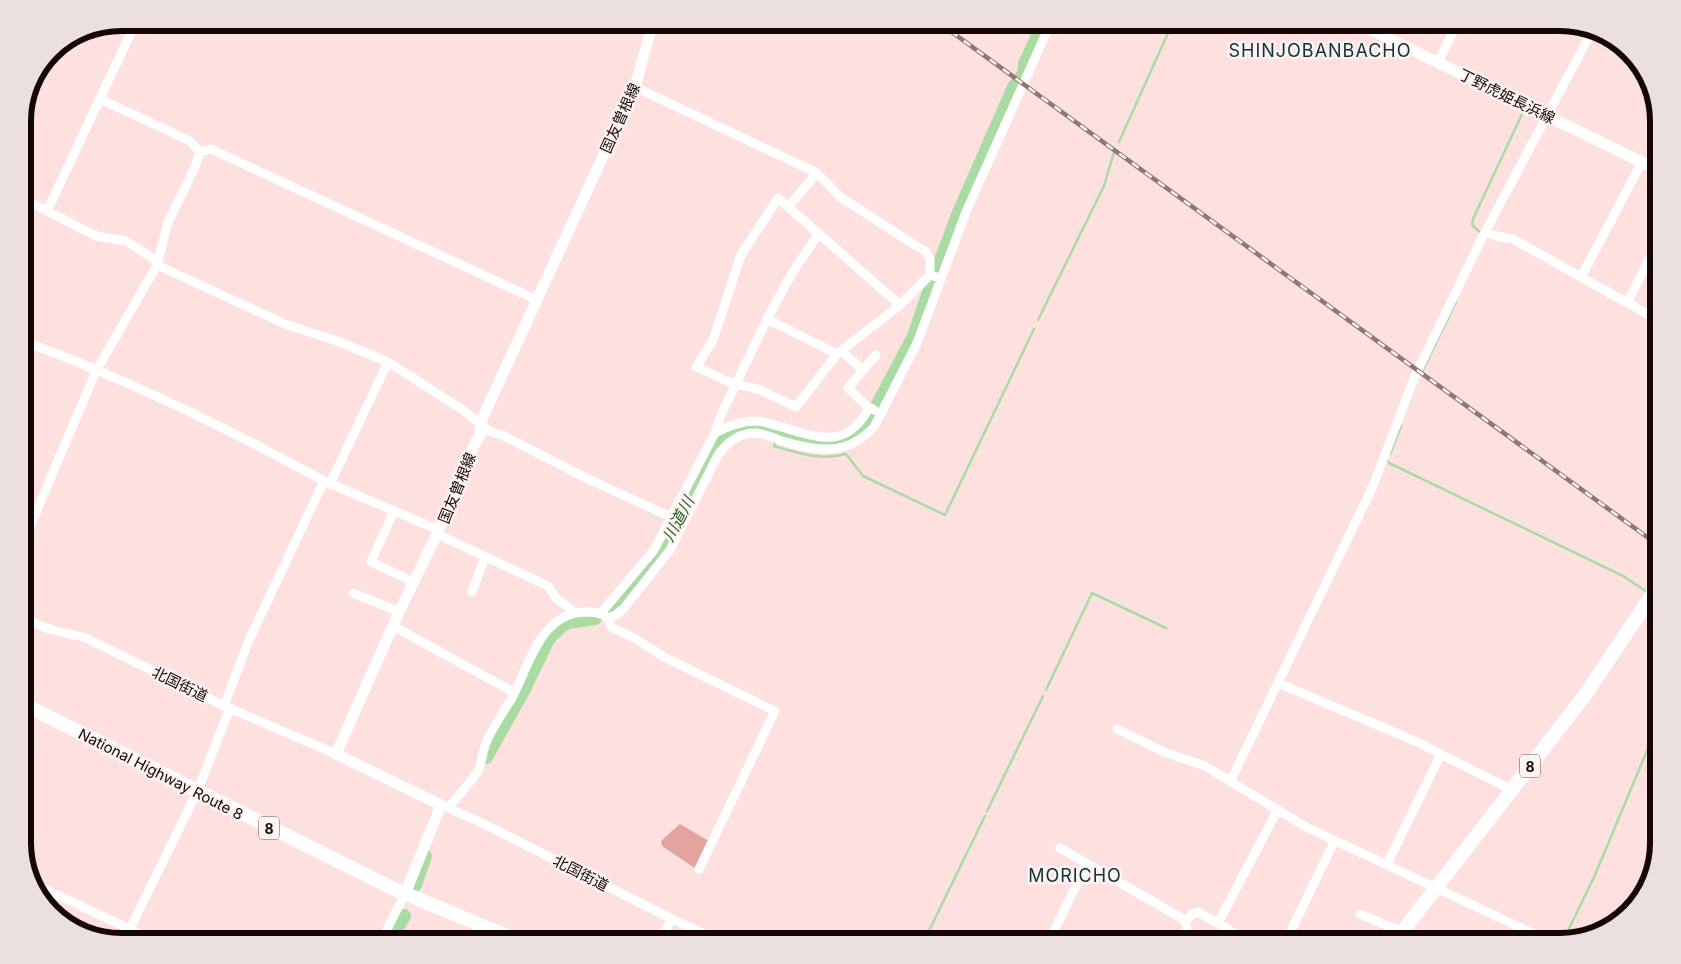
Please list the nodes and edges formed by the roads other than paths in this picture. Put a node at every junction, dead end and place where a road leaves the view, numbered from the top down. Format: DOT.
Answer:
graph roads {
  1 [pos="132,31"];
  2 [pos="651,31"];
  3 [pos="1047,31"];
  4 [pos="1374,31"];
  5 [pos="1454,31"];
  6 [pos="1589,36"];
  7 [pos="1438,62"];
  8 [pos="635,87"];
  9 [pos="100,99"];
  10 [pos="1547,116"];
  11 [pos="200,152"];
  12 [pos="1650,166"];
  13 [pos="817,173"];
  14 [pos="31,203"];
  15 [pos="789,206"];
  16 [pos="47,211"];
  17 [pos="1485,232"];
  18 [pos="819,233"];
  19 [pos="1650,258"];
  20 [pos="158,263"];
  21 [pos="930,275"];
  22 [pos="1581,277"];
  23 [pos="940,278"];
  24 [pos="537,300"];
  25 [pos="1627,303"];
  26 [pos="900,305"];
  27 [pos="1650,316"];
  28 [pos="767,319"];
  29 [pos="31,344"];
  30 [pos="839,352"];
  31 [pos="876,355"];
  32 [pos="388,362"];
  33 [pos="863,370"];
  34 [pos="96,371"];
  35 [pos="736,384"];
  36 [pos="875,411"];
  37 [pos="482,426"];
  38 [pos="715,433"];
  39 [pos="327,483"];
  40 [pos="394,511"];
  41 [pos="671,518"];
  42 [pos="31,524"];
  43 [pos="438,532"];
  44 [pos="484,557"];
  45 [pos="414,582"];
  46 [pos="472,592"];
  47 [pos="353,593"];
  48 [pos="1650,598"];
  49 [pos="399,612"];
  50 [pos="575,613"];
  51 [pos="605,616"];
  52 [pos="31,621"];
  53 [pos="393,626"];
  54 [pos="1278,683"];
  55 [pos="514,694"];
  56 [pos="227,707"];
  57 [pos="31,708"];
  58 [pos="1117,728"];
  59 [pos="336,754"];
  60 [pos="1441,754"];
  61 [pos="1230,782"];
  62 [pos="1512,790"];
  63 [pos="197,792"];
  64 [pos="445,807"];
  65 [pos="1277,811"];
  66 [pos="1335,840"];
  67 [pos="1060,848"];
  68 [pos="1087,863"];
  69 [pos="1387,864"];
  70 [pos="699,869"];
  71 [pos="1438,887"];
  72 [pos="44,889"];
  73 [pos="405,894"];
  74 [pos="1360,914"];
  75 [pos="671,919"];
  76 [pos="1186,923"];
  77 [pos="1218,923"];
  78 [pos="130,929"];
  79 [pos="136,933"];
  80 [pos="386,933"];
  81 [pos="498,933"];
  82 [pos="665,933"];
  83 [pos="701,933"];
  84 [pos="1053,933"];
  85 [pos="1187,933"];
  86 [pos="1234,933"];
  87 [pos="1290,933"];
  88 [pos="1391,933"];
  89 [pos="1401,933"];
  90 [pos="1535,933"];
  1 -- 9 [label="street"];
  2 -- 8 [label="main road, 国友曽根線"];
  3 -- 23 [label="street"];
  4 -- 7 [label="main road, 丁野虎姫長浜線"];
  5 -- 7 [label="street"];
  6 -- 10 [label="street"];
  7 -- 10 [label="main road, 丁野虎姫長浜線"];
  8 -- 13 [label="street"];
  8 -- 24 [label="main road, 国友曽根線"];
  9 -- 11 [label="street"];
  9 -- 16 [label="street"];
  10 -- 12 [label="main road, 丁野虎姫長浜線"];
  10 -- 17 [label="street"];
  11 -- 20 [label="street"];
  11 -- 24 [label="street"];
  12 -- 22 [label="street"];
  13 -- 15 [label="street"];
  13 -- 21 [label="street"];
  14 -- 16 [label="street"];
  15 -- 18 [label="street"];
  15 -- 35 [label="street"];
  16 -- 20 [label="street"];
  17 -- 22 [label="street"];
  17 -- 54 [label="street"];
  18 -- 26 [label="street"];
  18 -- 28 [label="street"];
  19 -- 25 [label="street"];
  20 -- 32 [label="street"];
  20 -- 34 [label="street"];
  21 -- 23 [label="street"];
  21 -- 26 [label="street"];
  22 -- 25 [label="street"];
  23 -- 36 [label="street"];
  24 -- 37 [label="main road, 国友曽根線"];
  25 -- 27 [label="street"];
  26 -- 30 [label="street"];
  28 -- 30 [label="street"];
  28 -- 35 [label="street"];
  29 -- 34 [label="street"];
  30 -- 33 [label="street"];
  30 -- 35 [label="street"];
  31 -- 33 [label="street"];
  32 -- 37 [label="street"];
  32 -- 39 [label="street"];
  33 -- 36 [label="street"];
  34 -- 39 [label="street"];
  34 -- 42 [label="street"];
  35 -- 38 [label="street"];
  36 -- 38 [label="street"];
  36 -- 51 [label="street"];
  37 -- 41 [label="street"];
  37 -- 43 [label="main road, 国友曽根線"];
  38 -- 41 [label="street"];
  39 -- 40 [label="street"];
  39 -- 56 [label="street"];
  40 -- 43 [label="street"];
  40 -- 45 [label="street"];
  41 -- 51 [label="street"];
  43 -- 44 [label="street"];
  43 -- 45 [label="main road, 国友曽根線"];
  44 -- 46 [label="street"];
  44 -- 50 [label="street"];
  45 -- 49 [label="main road, 国友曽根線"];
  47 -- 49 [label="street"];
  48 -- 62 [label="highway, 8"];
  49 -- 53 [label="main road, 国友曽根線"];
  50 -- 51 [label="street"];
  50 -- 55 [label="street"];
  51 -- 70 [label="street"];
  52 -- 56 [label="street, 北国街道"];
  53 -- 55 [label="street"];
  53 -- 59 [label="main road, 国友曽根線"];
  54 -- 60 [label="street"];
  54 -- 61 [label="street"];
  55 -- 64 [label="street"];
  56 -- 59 [label="street, 北国街道"];
  56 -- 63 [label="street"];
  57 -- 63 [label="highway, National Highway Route 8 / 8"];
  58 -- 61 [label="street"];
  59 -- 64 [label="main road"];
  60 -- 62 [label="street"];
  60 -- 69 [label="street"];
  61 -- 65 [label="street"];
  62 -- 71 [label="highway, 8"];
  63 -- 73 [label="highway, National Highway Route 8 / 8"];
  63 -- 78 [label="street"];
  64 -- 73 [label="main road"];
  64 -- 75 [label="street, 北国街道"];
  65 -- 66 [label="street"];
  65 -- 77 [label="street"];
  66 -- 69 [label="street"];
  66 -- 87 [label="street"];
  67 -- 68 [label="street"];
  68 -- 76 [label="street"];
  68 -- 84 [label="street"];
  69 -- 71 [label="street"];
  71 -- 89 [label="highway, 8"];
  71 -- 90 [label="street"];
  72 -- 78 [label="street"];
  73 -- 80 [label="street"];
  73 -- 81 [label="highway, National Highway Route 8 / 8"];
  74 -- 88 [label="street"];
  75 -- 82 [label="street"];
  75 -- 83 [label="street, 北国街道"];
  76 -- 77 [label="street"];
  76 -- 85 [label="street"];
  77 -- 86 [label="street"];
  78 -- 79 [label="street"];
}
